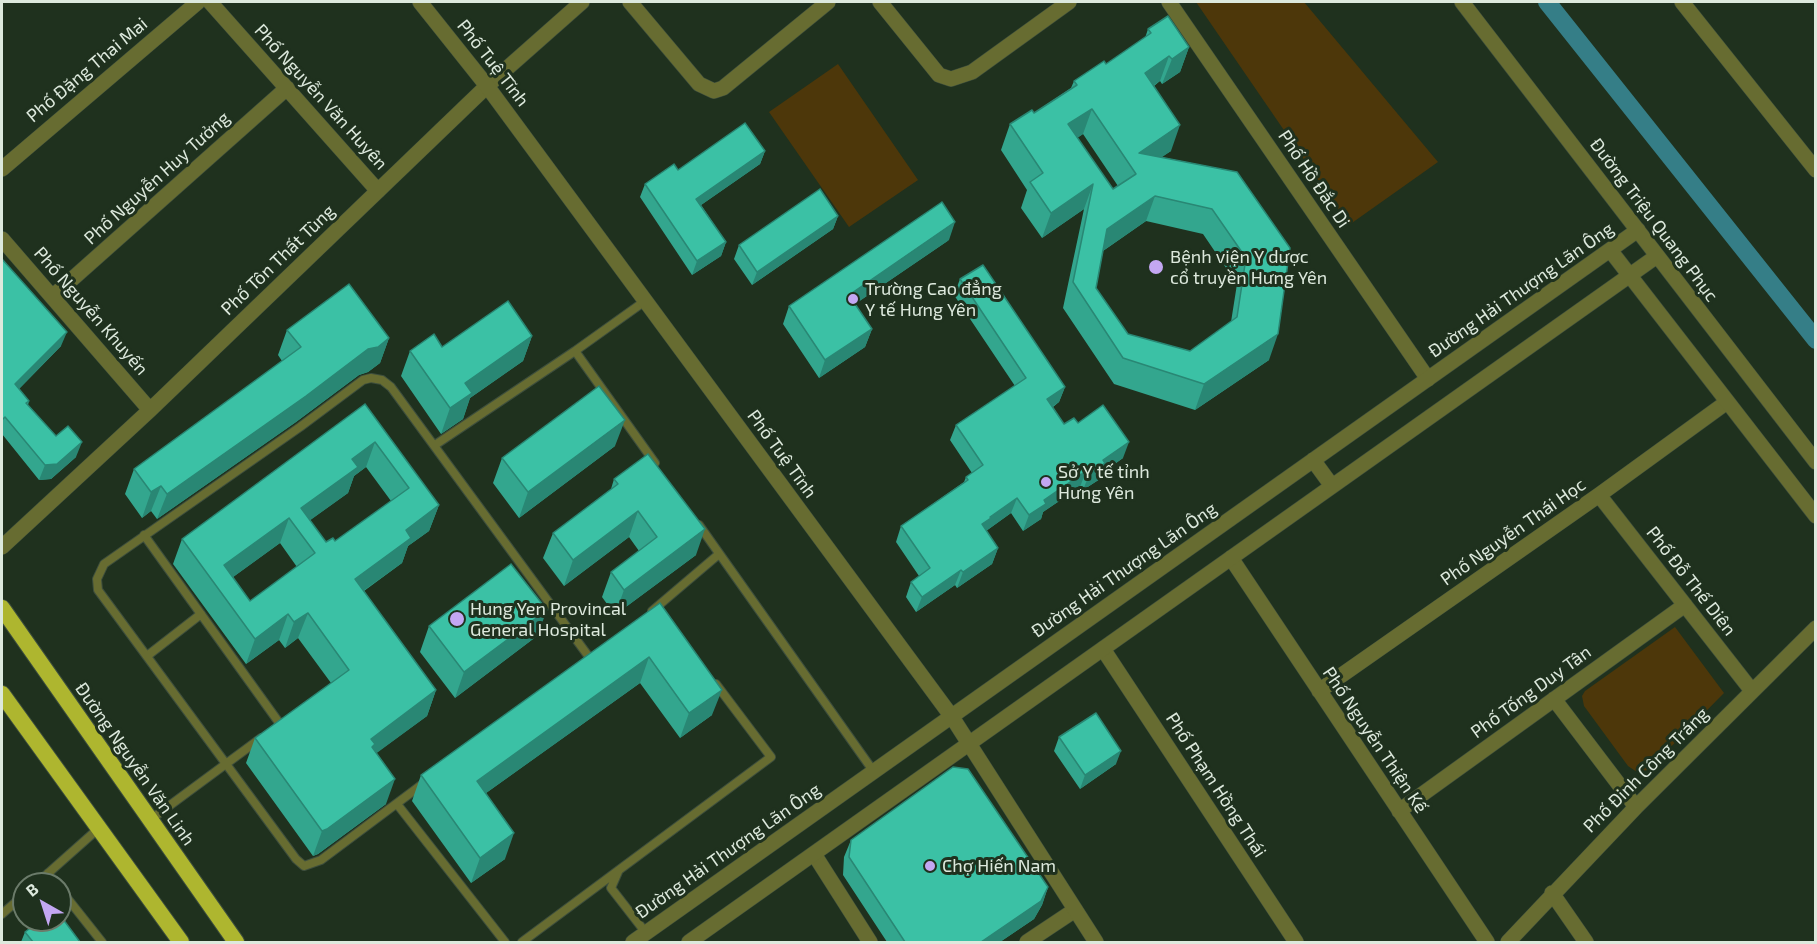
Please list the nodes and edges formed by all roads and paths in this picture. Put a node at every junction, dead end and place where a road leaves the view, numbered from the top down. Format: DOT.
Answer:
graph roads {
  1 [pos="198,2"];
  2 [pos="210,2"];
  3 [pos="420,2"];
  4 [pos="582,2"];
  5 [pos="630,2"];
  6 [pos="828,2"];
  7 [pos="880,2"];
  8 [pos="1069,2"];
  9 [pos="1169,2"];
  10 [pos="1462,2"];
  11 [pos="1682,2"];
  12 [pos="487,86"];
  13 [pos="287,88"];
  14 [pos="2,169"];
  15 [pos="1815,170"];
  16 [pos="378,191"];
  17 [pos="1638,230"];
  18 [pos="2,239"];
  19 [pos="1610,250"];
  20 [pos="1657,256"];
  21 [pos="1629,276"];
  22 [pos="52,297"];
  23 [pos="645,301"];
  24 [pos="575,351"];
  25 [pos="1428,379"];
  26 [pos="1727,402"];
  27 [pos="150,410"];
  28 [pos="435,445"];
  29 [pos="1313,460"];
  30 [pos="1815,462"];
  31 [pos="657,467"];
  32 [pos="1332,486"];
  33 [pos="1599,495"];
  34 [pos="692,515"];
  35 [pos="1815,516"];
  36 [pos="144,535"];
  37 [pos="2,547"];
  38 [pos="719,554"];
  39 [pos="1231,558"];
  40 [pos="1685,606"];
  41 [pos="658,607"];
  42 [pos="2,608"];
  43 [pos="201,614"];
  44 [pos="665,617"];
  45 [pos="640,620"];
  46 [pos="1815,628"];
  47 [pos="1103,649"];
  48 [pos="598,651"];
  49 [pos="147,656"];
  50 [pos="589,657"];
  51 [pos="580,664"];
  52 [pos="707,673"];
  53 [pos="1752,691"];
  54 [pos="1320,692"];
  55 [pos="2,694"];
  56 [pos="1554,699"];
  57 [pos="289,717"];
  58 [pos="952,717"];
  59 [pos="280,724"];
  60 [pos="968,743"];
  61 [pos="226,764"];
  62 [pos="874,772"];
  63 [pos="433,776"];
  64 [pos="397,804"];
  65 [pos="1636,807"];
  66 [pos="1399,811"];
  67 [pos="150,820"];
  68 [pos="99,828"];
  69 [pos="814,854"];
  70 [pos="618,871"];
  71 [pos="49,872"];
  72 [pos="1552,893"];
  73 [pos="72,904"];
  74 [pos="1075,910"];
  75 [pos="649,938"];
  76 [pos="102,942"];
  77 [pos="181,942"];
  78 [pos="236,942"];
  79 [pos="505,942"];
  80 [pos="522,942"];
  81 [pos="633,942"];
  82 [pos="689,942"];
  83 [pos="870,942"];
  84 [pos="1027,942"];
  85 [pos="1096,942"];
  86 [pos="1296,942"];
  87 [pos="1487,942"];
  88 [pos="1508,942"];
  89 [pos="1586,942"];
  1 -- 14 [label="street, Phố Đặng Thai Mai"];
  2 -- 13 [label="street, Phố Nguyễn Văn Huyên"];
  3 -- 12 [label="street, Phố Tuệ Tĩnh"];
  4 -- 12 [label="street, Phố Tôn Thất Tùng"];
  5 -- 6 [label="street"];
  7 -- 8 [label="street"];
  9 -- 25 [label="street, Phố Hồ Đắc Di"];
  10 -- 17 [label="street, Đường Triệu Quang Phục"];
  11 -- 15 [label="street"];
  12 -- 16 [label="street, Phố Tôn Thất Tùng"];
  12 -- 23 [label="street, Phố Tuệ Tĩnh"];
  13 -- 16 [label="street, Phố Nguyễn Văn Huyên"];
  13 -- 22 [label="street, Phố Nguyễn Huy Tưởng"];
  16 -- 27 [label="street, Phố Tôn Thất Tùng"];
  17 -- 19 [label="street, Đường Hải Thượng Lãn Ông"];
  17 -- 20 [label="street, Đường Triệu Quang Phục"];
  18 -- 22 [label="street, Phố Nguyễn Khuyến"];
  19 -- 21 [label="street"];
  19 -- 25 [label="street, Đường Hải Thượng Lãn Ông"];
  20 -- 21 [label="street"];
  20 -- 30 [label="street, Đường Triệu Quang Phục"];
  21 -- 26 [label="street"];
  21 -- 32 [label="street"];
  22 -- 27 [label="street, Phố Nguyễn Khuyến"];
  23 -- 24 [label="lane"];
  23 -- 58 [label="street, Phố Tuệ Tĩnh"];
  24 -- 28 [label="lane"];
  24 -- 31 [label="lane"];
  25 -- 29 [label="street, Đường Hải Thượng Lãn Ông"];
  26 -- 33 [label="street, Phố Nguyễn Thái Học"];
  26 -- 35 [label="street"];
  27 -- 37 [label="street, Phố Tôn Thất Tùng"];
  28 -- 36 [label="lane"];
  28 -- 50 [label="lane"];
  29 -- 32 [label="street"];
  29 -- 58 [label="street, Đường Hải Thượng Lãn Ông"];
  32 -- 39 [label="street"];
  33 -- 40 [label="street, Phố Đỗ Thế Diên"];
  33 -- 54 [label="street, Phố Nguyễn Thái Học"];
  34 -- 38 [label="lane"];
  36 -- 43 [label="lane"];
  36 -- 49 [label="lane"];
  38 -- 41 [label="lane"];
  38 -- 62 [label="lane"];
  39 -- 47 [label="street"];
  39 -- 54 [label="street, Phố Nguyễn Thiện Kế"];
  40 -- 53 [label="street, Phố Đỗ Thế Diên"];
  40 -- 56 [label="street, Phố Tống Duy Tân"];
  41 -- 44 [label="lane"];
  41 -- 45 [label="lane"];
  42 -- 67 [label="highway, Đường Nguyễn Văn Linh"];
  43 -- 49 [label="lane"];
  43 -- 59 [label="lane"];
  46 -- 53 [label="street, Phố Đinh Công Tráng"];
  47 -- 60 [label="street"];
  47 -- 86 [label="street, Phố Phạm Hồng Thái"];
  48 -- 50 [label="lane"];
  49 -- 61 [label="lane"];
  50 -- 51 [label="lane"];
  52 -- 70 [label="lane"];
  53 -- 65 [label="street, Phố Đinh Công Tráng"];
  54 -- 66 [label="street, Phố Nguyễn Thiện Kế"];
  55 -- 68 [label="highway"];
  56 -- 65 [label="street"];
  56 -- 66 [label="street, Phố Tống Duy Tân"];
  57 -- 59 [label="lane"];
  58 -- 60 [label="street, Phố Tuệ Tĩnh"];
  58 -- 62 [label="street, Đường Hải Thượng Lãn Ông"];
  59 -- 61 [label="lane"];
  60 -- 69 [label="street"];
  60 -- 74 [label="street, Phố Tuệ Tĩnh"];
  61 -- 64 [label="lane"];
  61 -- 67 [label="lane"];
  62 -- 75 [label="street, Đường Hải Thượng Lãn Ông"];
  63 -- 64 [label="lane"];
  64 -- 79 [label="lane"];
  65 -- 72 [label="street, Phố Đinh Công Tráng"];
  66 -- 87 [label="street, Phố Nguyễn Thiện Kế"];
  67 -- 78 [label="highway, Đường Nguyễn Văn Linh"];
  68 -- 71 [label="lane"];
  68 -- 77 [label="highway"];
  69 -- 82 [label="street"];
  69 -- 83 [label="street"];
  70 -- 75 [label="lane"];
  70 -- 80 [label="lane"];
  72 -- 88 [label="street, Phố Đinh Công Tráng"];
  72 -- 89 [label="street"];
  73 -- 76 [label="lane"];
  74 -- 84 [label="street"];
  74 -- 85 [label="street, Phố Tuệ Tĩnh"];
  75 -- 81 [label="street, Đường Hải Thượng Lãn Ông"];
}
